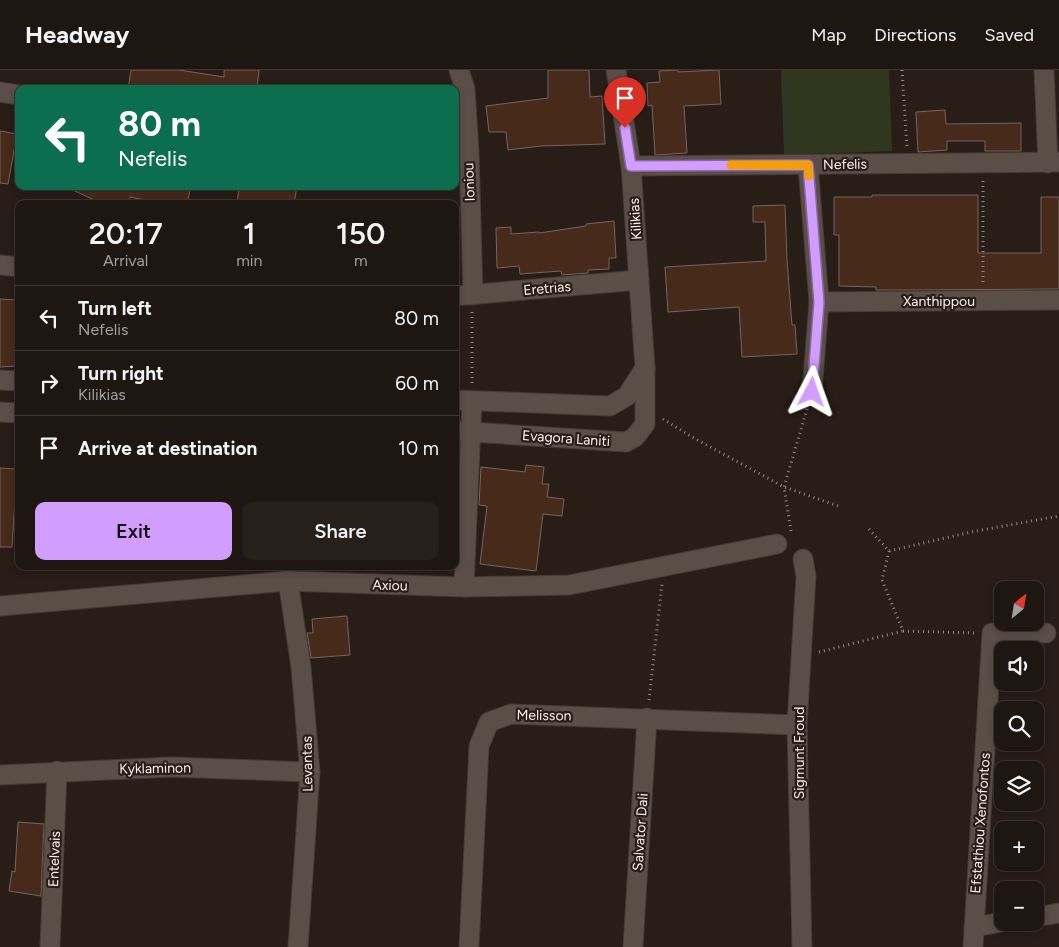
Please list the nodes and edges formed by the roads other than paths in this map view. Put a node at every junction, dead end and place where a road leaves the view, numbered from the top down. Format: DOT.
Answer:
graph roads {
  1 [pos="459,70"];
  2 [pos="616,70"];
  3 [pos="1044,70"];
  4 [pos="0,92"];
  5 [pos="15,94"];
  6 [pos="462,151"];
  7 [pos="1054,162"];
  8 [pos="808,165"];
  9 [pos="631,166"];
  10 [pos="0,265"];
  11 [pos="15,267"];
  12 [pos="639,280"];
  13 [pos="464,296"];
  14 [pos="1059,300"];
  15 [pos="819,302"];
  16 [pos="645,368"];
  17 [pos="0,380"];
  18 [pos="15,381"];
  19 [pos="812,392"];
  20 [pos="463,400"];
  21 [pos="0,412"];
  22 [pos="15,413"];
  23 [pos="463,431"];
  24 [pos="785,542"];
  25 [pos="803,559"];
  26 [pos="288,581"];
  27 [pos="464,587"];
  28 [pos="0,606"];
  29 [pos="1046,633"];
  30 [pos="647,718"];
  31 [pos="797,725"];
  32 [pos="57,771"];
  33 [pos="310,772"];
  34 [pos="0,775"];
  35 [pos="1059,913"];
  36 [pos="1044,916"];
  37 [pos="994,923"];
  38 [pos="974,927"];
  39 [pos="50,947"];
  40 [pos="298,947"];
  41 [pos="469,947"];
  42 [pos="633,947"];
  43 [pos="802,947"];
  44 [pos="973,947"];
  1 -- 6 [label="street, Ioniou"];
  2 -- 9 [label="street, Kilikias"];
  3 -- 7 [label="street"];
  4 -- 5 [label="street"];
  6 -- 13 [label="street, Ioniou"];
  7 -- 8 [label="street, Nefelis"];
  8 -- 9 [label="street, Nefelis"];
  8 -- 15 [label="street"];
  9 -- 12 [label="street, Kilikias"];
  10 -- 11 [label="street"];
  12 -- 13 [label="street, Eretrias"];
  12 -- 16 [label="street, Kilikias"];
  14 -- 15 [label="street, Xanthippou"];
  15 -- 19 [label="street"];
  16 -- 20 [label="street"];
  16 -- 23 [label="street, Evagora Laniti"];
  17 -- 18 [label="street"];
  20 -- 23 [label="street"];
  21 -- 22 [label="street"];
  23 -- 27 [label="street"];
  24 -- 27 [label="street, Axiou"];
  25 -- 31 [label="street, Sigmunt Froud"];
  26 -- 27 [label="street, Axiou"];
  26 -- 28 [label="street, Axiou"];
  26 -- 33 [label="street, Levantas"];
  29 -- 38 [label="street, Efstathiou Xenofontos"];
  30 -- 31 [label="street, Melisson"];
  30 -- 41 [label="street, Melisson"];
  30 -- 42 [label="street, Salvator Dali"];
  31 -- 43 [label="street, Sigmunt Froud"];
  32 -- 33 [label="street, Kyklaminon"];
  32 -- 34 [label="street, Kyklaminon"];
  32 -- 39 [label="street, Entelvais"];
  33 -- 40 [label="street, Levantas"];
  35 -- 36 [label="street"];
  37 -- 38 [label="street"];
  38 -- 44 [label="street, Efstathiou Xenofontos"];
}
